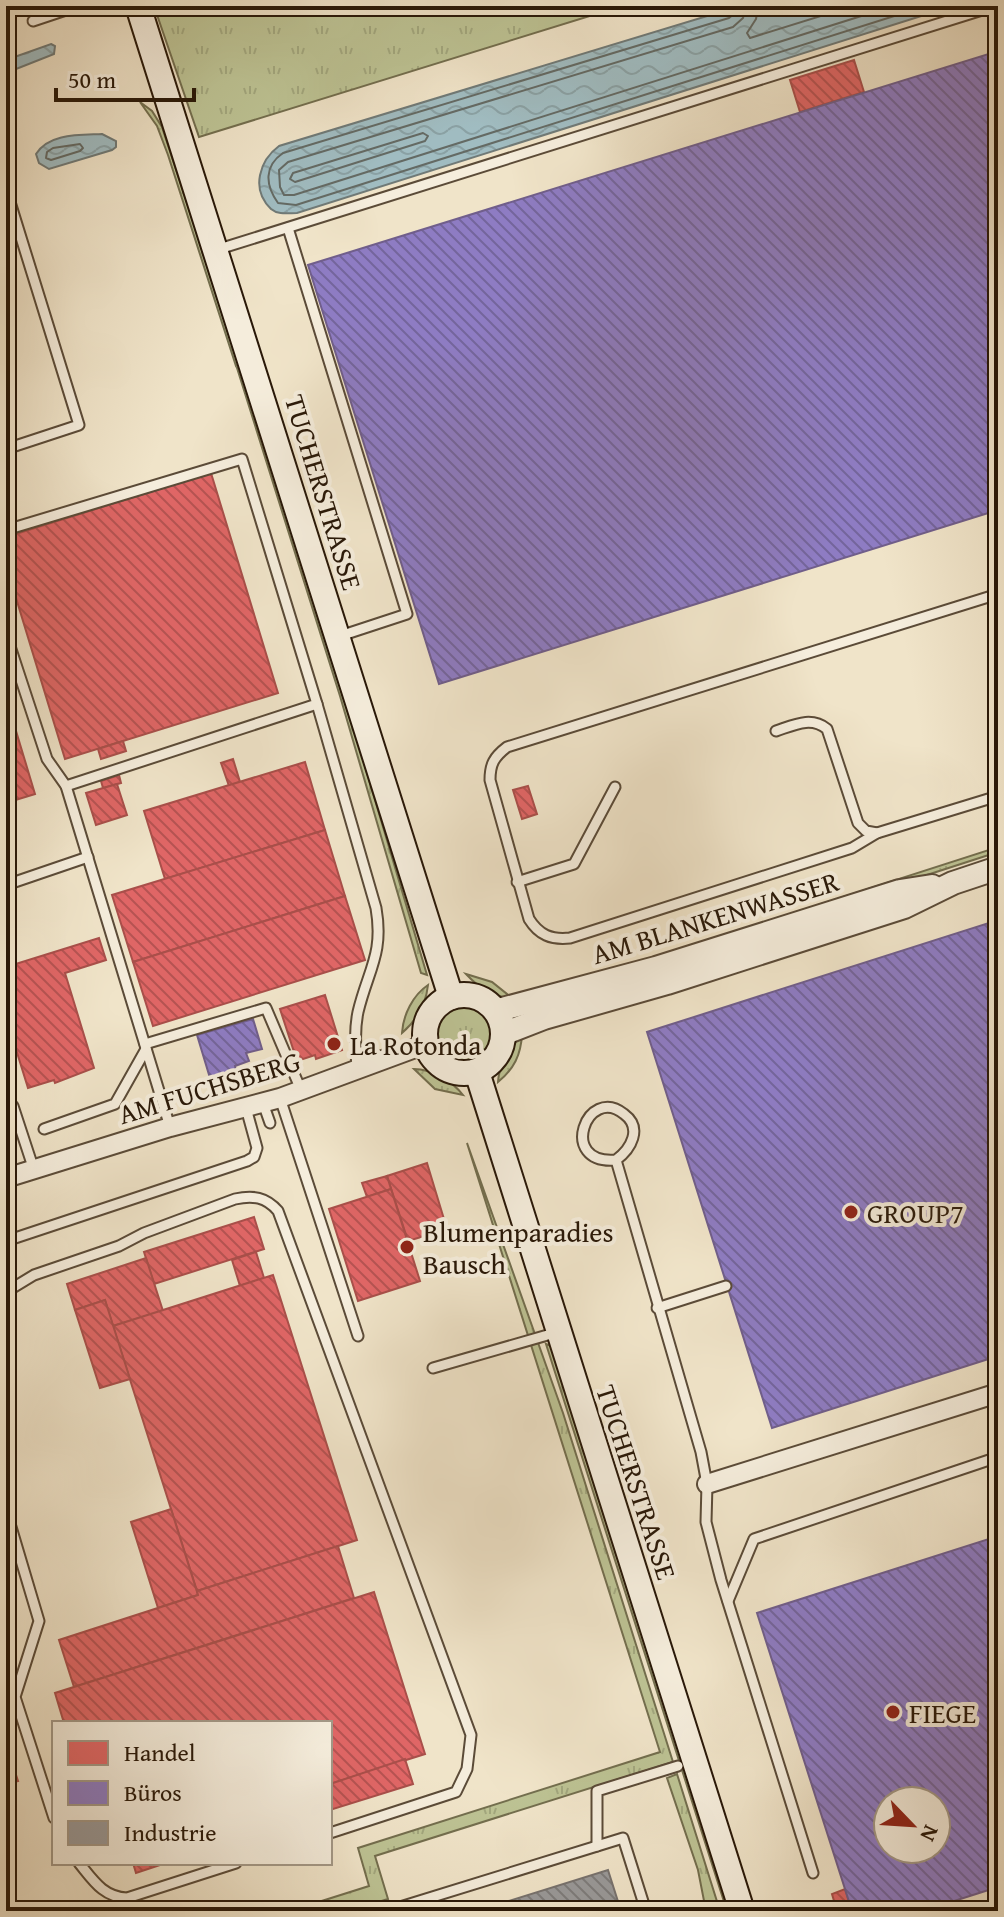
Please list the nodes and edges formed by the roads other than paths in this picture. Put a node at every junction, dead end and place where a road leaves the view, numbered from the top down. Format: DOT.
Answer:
graph roads {
  1 [pos="138,6"];
  2 [pos="995,6"];
  3 [pos="66,10"];
  4 [pos="33,21"];
  5 [pos="6,189"];
  6 [pos="288,228"];
  7 [pos="216,250"];
  8 [pos="6,449"];
  9 [pos="6,530"];
  10 [pos="998,594"];
  11 [pos="6,634"];
  12 [pos="337,637"];
  13 [pos="317,704"];
  14 [pos="776,731"];
  15 [pos="66,786"];
  16 [pos="615,787"];
  17 [pos="998,796"];
  18 [pos="877,833"];
  19 [pos="88,857"];
  20 [pos="998,868"];
  21 [pos="517,882"];
  22 [pos="953,883"];
  23 [pos="6,885"];
  24 [pos="451,997"];
  25 [pos="495,1011"];
  26 [pos="503,1034"];
  27 [pos="426,1044"];
  28 [pos="146,1047"];
  29 [pos="357,1069"];
  30 [pos="477,1072"];
  31 [pos="301,1090"];
  32 [pos="263,1103"];
  33 [pos="13,1106"];
  34 [pos="270,1123"];
  35 [pos="170,1127"];
  36 [pos="44,1129"];
  37 [pos="616,1160"];
  38 [pos="34,1170"];
  39 [pos="6,1178"];
  40 [pos="6,1241"];
  41 [pos="726,1286"];
  42 [pos="6,1292"];
  43 [pos="657,1308"];
  44 [pos="558,1332"];
  45 [pos="358,1336"];
  46 [pos="433,1368"];
  47 [pos="998,1393"];
  48 [pos="998,1457"];
  49 [pos="707,1484"];
  50 [pos="6,1510"];
  51 [pos="727,1602"];
  52 [pos="678,1766"];
  53 [pos="52,1812"];
  54 [pos="332,1832"];
  55 [pos="597,1846"];
  56 [pos="81,1865"];
  57 [pos="230,1865"];
  58 [pos="813,1873"];
  59 [pos="387,1911"];
  60 [pos="646,1911"];
  61 [pos="742,1911"];
  1 -- 7 [label="main road, TUCHERSTRASSE"];
  2 -- 6 [label="lane"];
  3 -- 4 [label="lane"];
  5 -- 8 [label="lane"];
  6 -- 7 [label="lane"];
  6 -- 12 [label="lane"];
  7 -- 12 [label="main road, TUCHERSTRASSE"];
  9 -- 13 [label="lane"];
  10 -- 21 [label="lane"];
  11 -- 15 [label="lane"];
  12 -- 24 [label="main road, TUCHERSTRASSE"];
  13 -- 15 [label="lane"];
  13 -- 29 [label="lane"];
  14 -- 18 [label="lane"];
  15 -- 19 [label="lane"];
  16 -- 21 [label="lane"];
  17 -- 18 [label="lane"];
  18 -- 21 [label="lane"];
  19 -- 23 [label="lane"];
  19 -- 28 [label="lane"];
  20 -- 22 [label="street, AM BLANKENWASSER"];
  22 -- 25 [label="street, AM BLANKENWASSER"];
  22 -- 26 [label="street, AM BLANKENWASSER"];
  24 -- 25 [label="main road"];
  24 -- 27 [label="main road"];
  25 -- 26 [label="main road"];
  26 -- 30 [label="main road"];
  27 -- 29 [label="street, AM FUCHSBERG"];
  27 -- 30 [label="main road"];
  28 -- 31 [label="lane"];
  28 -- 35 [label="lane"];
  28 -- 36 [label="lane"];
  29 -- 31 [label="street, AM FUCHSBERG"];
  30 -- 44 [label="main road, TUCHERSTRASSE"];
  31 -- 32 [label="street, AM FUCHSBERG"];
  32 -- 34 [label="lane"];
  32 -- 35 [label="street, AM FUCHSBERG"];
  32 -- 40 [label="lane"];
  32 -- 45 [label="lane"];
  33 -- 38 [label="lane"];
  35 -- 38 [label="street, AM FUCHSBERG"];
  37 -- 37 [label="lane"];
  37 -- 43 [label="lane"];
  38 -- 39 [label="street, AM FUCHSBERG"];
  41 -- 43 [label="lane"];
  42 -- 54 [label="lane"];
  43 -- 49 [label="lane"];
  44 -- 46 [label="lane"];
  44 -- 61 [label="main road, TUCHERSTRASSE"];
  47 -- 49 [label="street"];
  48 -- 51 [label="lane"];
  49 -- 51 [label="lane"];
  50 -- 53 [label="lane"];
  51 -- 58 [label="lane"];
  52 -- 55 [label="lane"];
  55 -- 59 [label="lane"];
  55 -- 60 [label="lane"];
  56 -- 57 [label="lane"];
}
